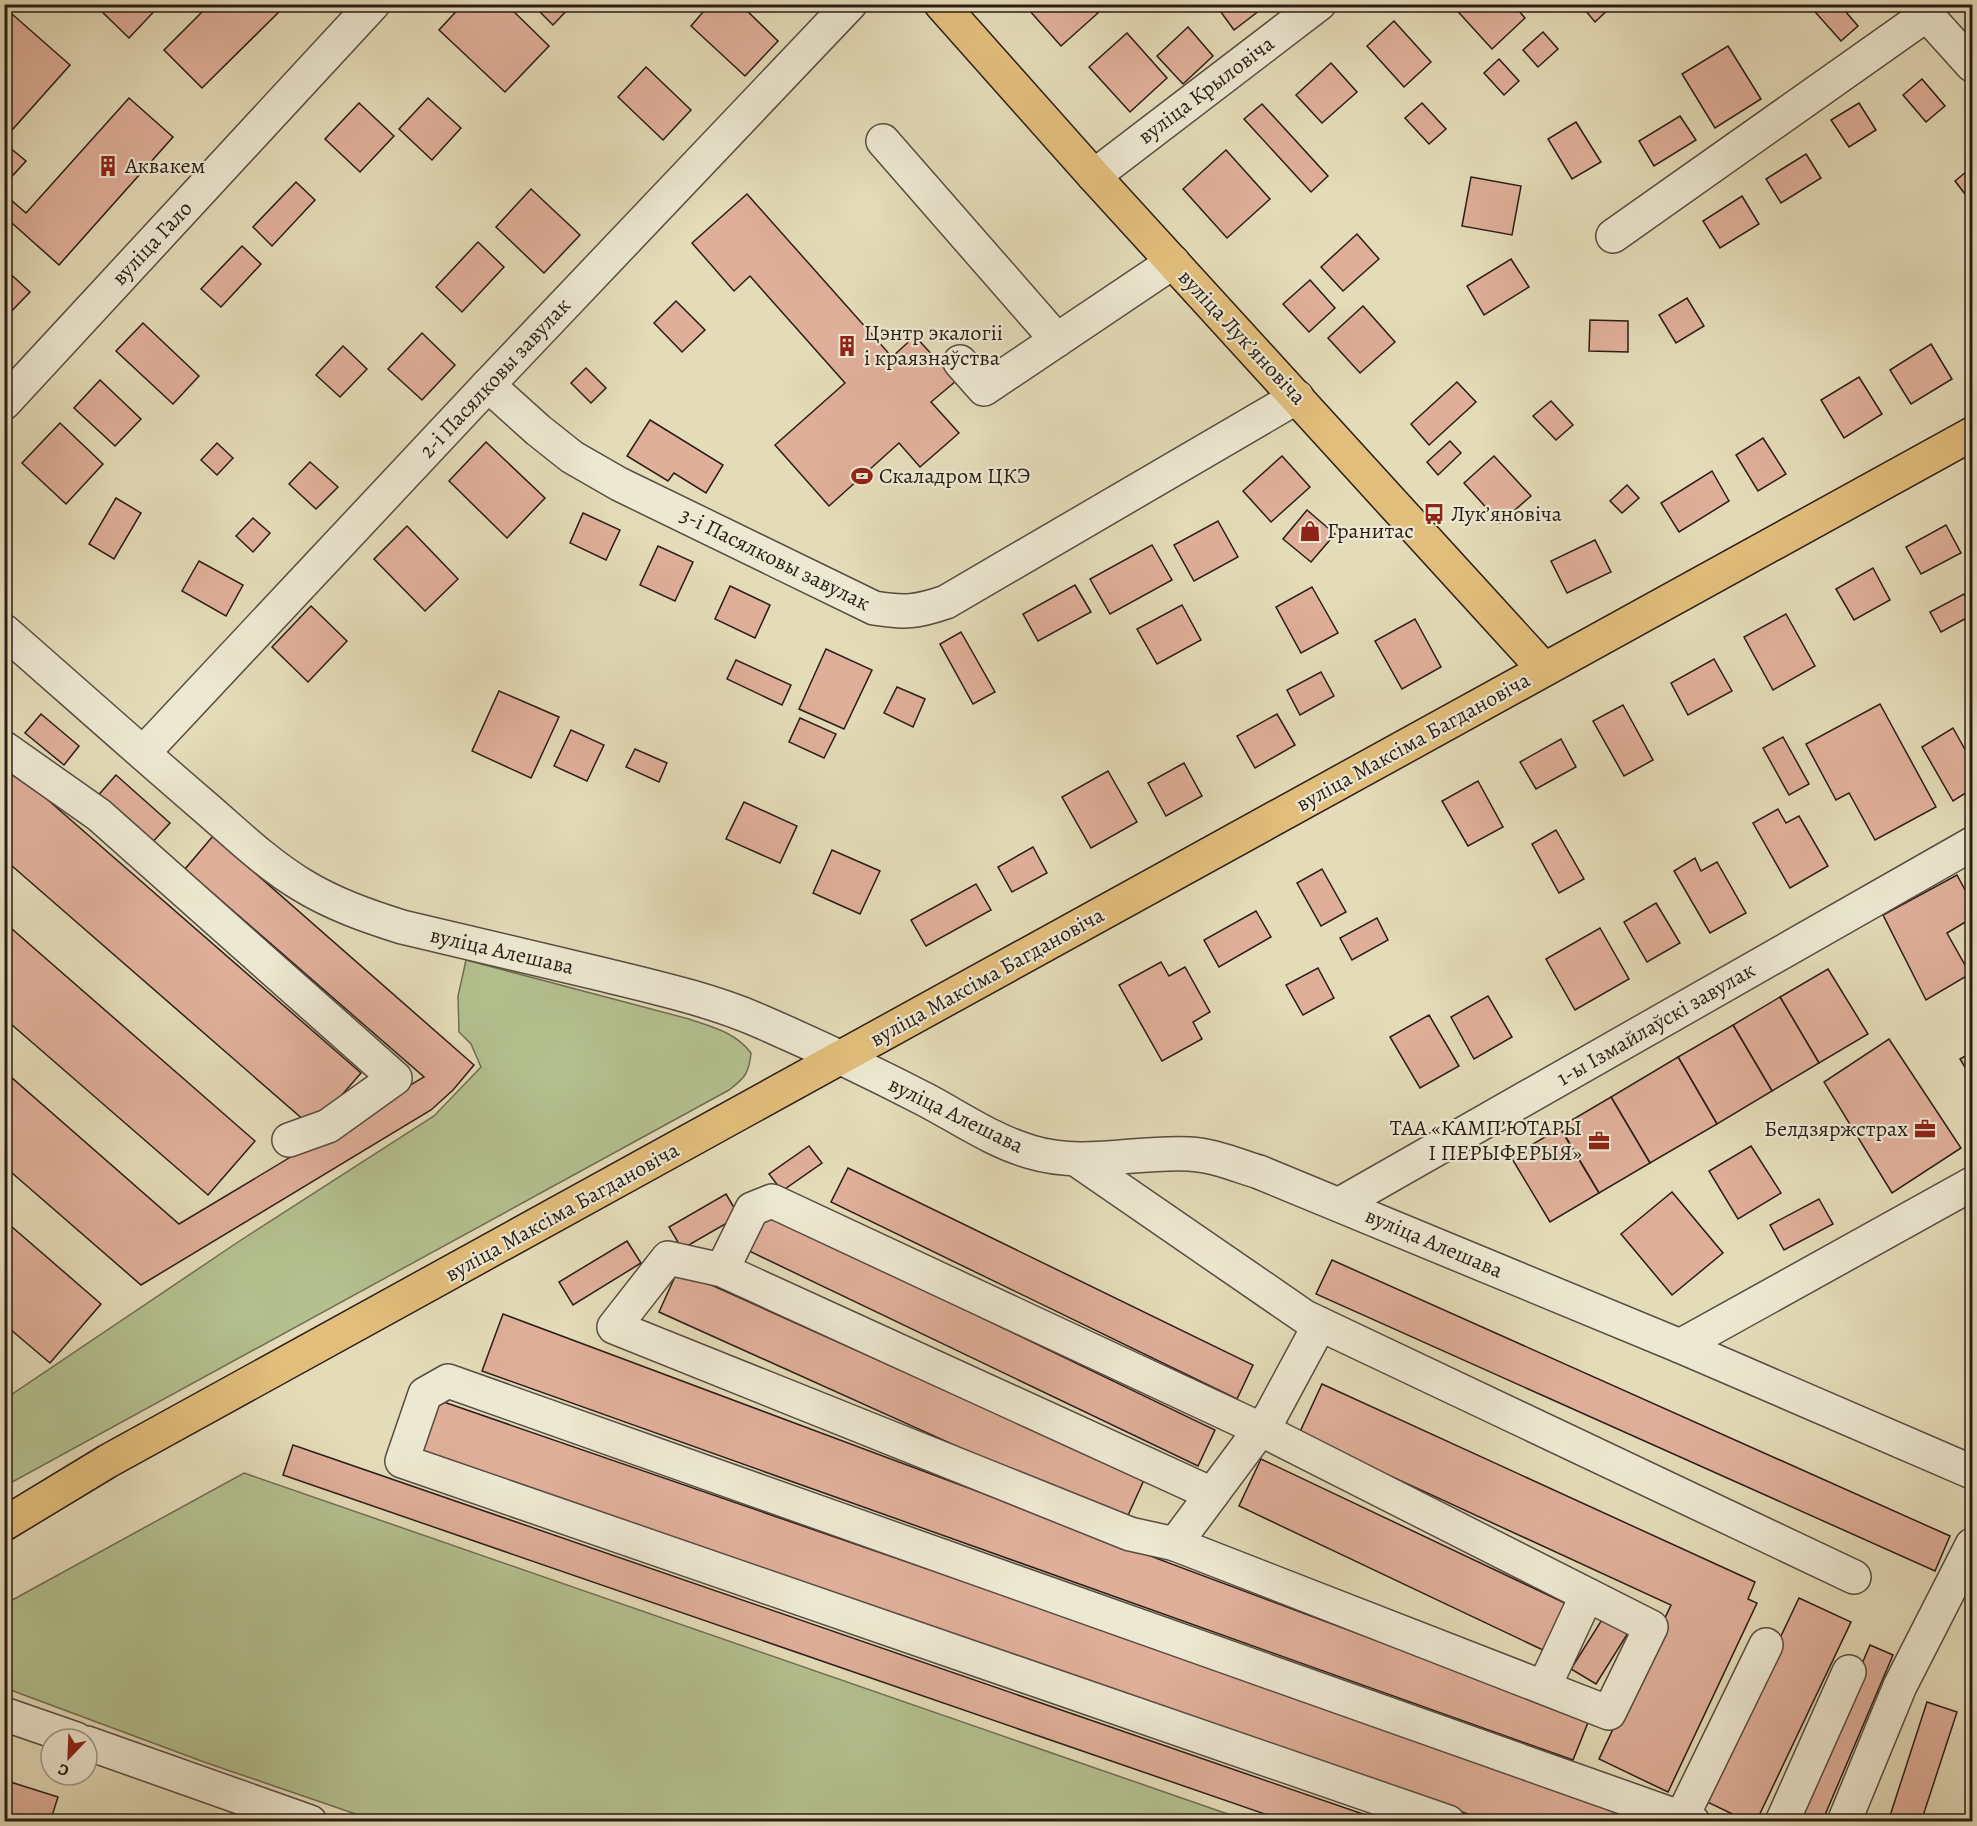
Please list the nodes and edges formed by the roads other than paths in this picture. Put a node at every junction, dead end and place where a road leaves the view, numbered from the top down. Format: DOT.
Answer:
graph roads {
  1 [pos="373,4"];
  2 [pos="850,4"];
  3 [pos="941,4"];
  4 [pos="1319,4"];
  5 [pos="1922,10"];
  6 [pos="1972,65"];
  7 [pos="883,141"];
  8 [pos="1094,176"];
  9 [pos="1613,236"];
  10 [pos="1173,262"];
  11 [pos="1057,340"];
  12 [pos="960,362"];
  13 [pos="488,385"];
  14 [pos="1297,397"];
  15 [pos="4,403"];
  16 [pos="1972,434"];
  17 [pos="4,631"];
  18 [pos="1544,669"];
  19 [pos="4,748"];
  20 [pos="142,753"];
  21 [pos="1972,844"];
  22 [pos="842,1058"];
  23 [pos="289,1140"];
  24 [pos="1077,1160"];
  25 [pos="1972,1184"];
  26 [pos="1340,1204"];
  27 [pos="722,1270"];
  28 [pos="1320,1324"];
  29 [pos="1680,1346"];
  30 [pos="1260,1430"];
  31 [pos="1972,1472"];
  32 [pos="1212,1494"];
  33 [pos="4,1524"];
  34 [pos="1175,1544"];
  35 [pos="1972,1545"];
  36 [pos="1854,1577"];
  37 [pos="1587,1595"];
  38 [pos="1766,1645"];
  39 [pos="1849,1672"];
  40 [pos="1544,1687"];
  41 [pos="4,1714"];
  42 [pos="41,1727"];
  43 [pos="99,1747"];
  44 [pos="1688,1819"];
  45 [pos="310,1821"];
  46 [pos="1448,1821"];
  47 [pos="1782,1821"];
  48 [pos="1844,1821"];
  1 -- 15 [label="street, вуліца Гало"];
  2 -- 13 [label="street, 2-і Пасялковы завулак"];
  3 -- 8 [label="main road, вуліца Лукʼяновіча"];
  4 -- 8 [label="street, вуліца Крыловіча"];
  5 -- 6 [label="street"];
  5 -- 9 [label="street"];
  7 -- 11 [label="street"];
  8 -- 10 [label="main road, вуліца Лукʼяновіча"];
  10 -- 11 [label="street"];
  10 -- 14 [label="main road, вуліца Лукʼяновіча"];
  11 -- 12 [label="street"];
  13 -- 14 [label="street, 3-і Пасялковы завулак"];
  13 -- 20 [label="street, 2-і Пасялковы завулак"];
  14 -- 18 [label="main road, вуліца Лукʼяновіча"];
  16 -- 18 [label="main road, вуліца Максіма Багдановіча"];
  17 -- 20 [label="street, вуліца Алешава"];
  18 -- 22 [label="main road, вуліца Максіма Багдановіча"];
  19 -- 23 [label="street"];
  20 -- 22 [label="street, вуліца Алешава"];
  21 -- 26 [label="street, 1-ы Ізмайлаўскі завулак"];
  22 -- 24 [label="street, вуліца Алешава"];
  22 -- 33 [label="main road, вуліца Максіма Багдановіча"];
  24 -- 26 [label="street, вуліца Алешава"];
  24 -- 28 [label="street"];
  25 -- 29 [label="street"];
  26 -- 29 [label="street, вуліца Алешава"];
  27 -- 30 [label="street"];
  27 -- 32 [label="street"];
  27 -- 34 [label="street"];
  28 -- 30 [label="street"];
  28 -- 36 [label="street"];
  29 -- 31 [label="street, вуліца Алешава"];
  30 -- 32 [label="street"];
  30 -- 37 [label="street"];
  32 -- 34 [label="street"];
  34 -- 40 [label="street"];
  35 -- 48 [label="street"];
  37 -- 40 [label="street"];
  37 -- 40 [label="street"];
  38 -- 44 [label="street"];
  39 -- 47 [label="street"];
  41 -- 42 [label="street"];
  43 -- 45 [label="street"];
  44 -- 46 [label="street"];
}
